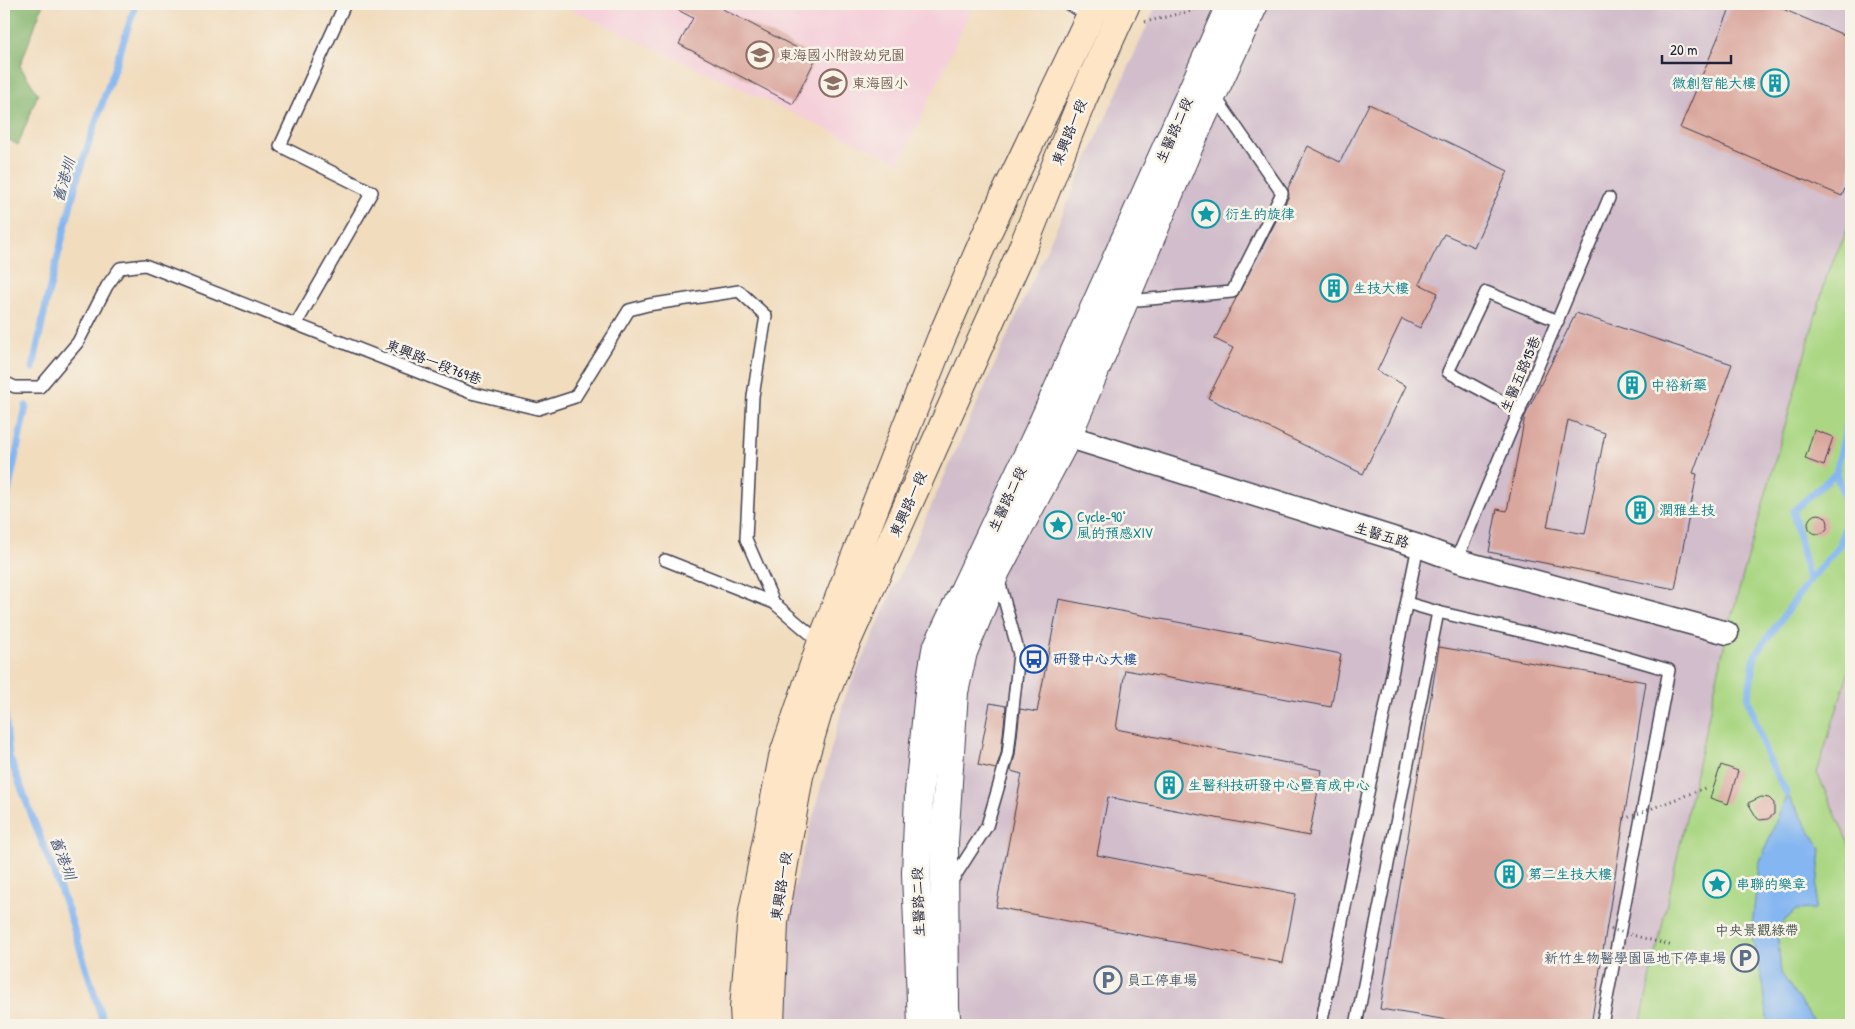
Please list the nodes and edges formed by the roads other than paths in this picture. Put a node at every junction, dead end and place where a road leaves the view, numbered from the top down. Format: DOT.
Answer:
graph roads {
  1 [pos="345,4"];
  2 [pos="1126,4"];
  3 [pos="1254,4"];
  4 [pos="1218,6"];
  5 [pos="1096,16"];
  6 [pos="1213,94"];
  7 [pos="1609,198"];
  8 [pos="1124,301"];
  9 [pos="1558,322"];
  10 [pos="296,324"];
  11 [pos="4,382"];
  12 [pos="1520,411"];
  13 [pos="1041,427"];
  14 [pos="1067,437"];
  15 [pos="1418,546"];
  16 [pos="665,560"];
  17 [pos="1460,561"];
  18 [pos="996,571"];
  19 [pos="774,603"];
  20 [pos="1407,603"];
  21 [pos="1438,612"];
  22 [pos="1726,633"];
  23 [pos="831,649"];
  24 [pos="944,894"];
  25 [pos="745,1025"];
  26 [pos="770,1025"];
  27 [pos="922,1025"];
  28 [pos="948,1025"];
  29 [pos="1321,1025"];
  30 [pos="1356,1025"];
  31 [pos="1602,1025"];
  1 -- 10 [label="lane"];
  2 -- 5 [label="main road, 東興路一段"];
  3 -- 6 [label="street, 生醫路二段"];
  4 -- 13 [label="street, 生醫路二段"];
  5 -- 23 [label="main road, 東興路一段"];
  5 -- 23 [label="main road, 東興路一段"];
  6 -- 8 [label="street, 生醫路二段"];
  6 -- 8 [label="lane"];
  7 -- 9 [label="lane, 生醫五路15巷"];
  8 -- 14 [label="street, 生醫路二段"];
  9 -- 12 [label="lane, 生醫五路15巷"];
  9 -- 12 [label="lane"];
  10 -- 11 [label="lane, 東興路一段769巷"];
  10 -- 19 [label="lane, 東興路一段769巷"];
  12 -- 17 [label="lane, 生醫五路15巷"];
  13 -- 14 [label="street, 生醫五路"];
  13 -- 27 [label="street, 生醫路二段"];
  14 -- 15 [label="street, 生醫五路"];
  14 -- 18 [label="street, 生醫路二段"];
  15 -- 17 [label="street, 生醫五路"];
  15 -- 20 [label="lane"];
  16 -- 19 [label="lane"];
  17 -- 22 [label="street, 生醫五路"];
  18 -- 24 [label="street, 生醫路二段"];
  18 -- 24 [label="lane"];
  19 -- 23 [label="lane, 東興路一段769巷"];
  20 -- 21 [label="lane"];
  20 -- 29 [label="lane"];
  21 -- 30 [label="lane"];
  21 -- 31 [label="lane"];
  23 -- 25 [label="main road, 東興路一段"];
  23 -- 26 [label="main road, 東興路一段"];
  24 -- 28 [label="street, 生醫路二段"];
}
